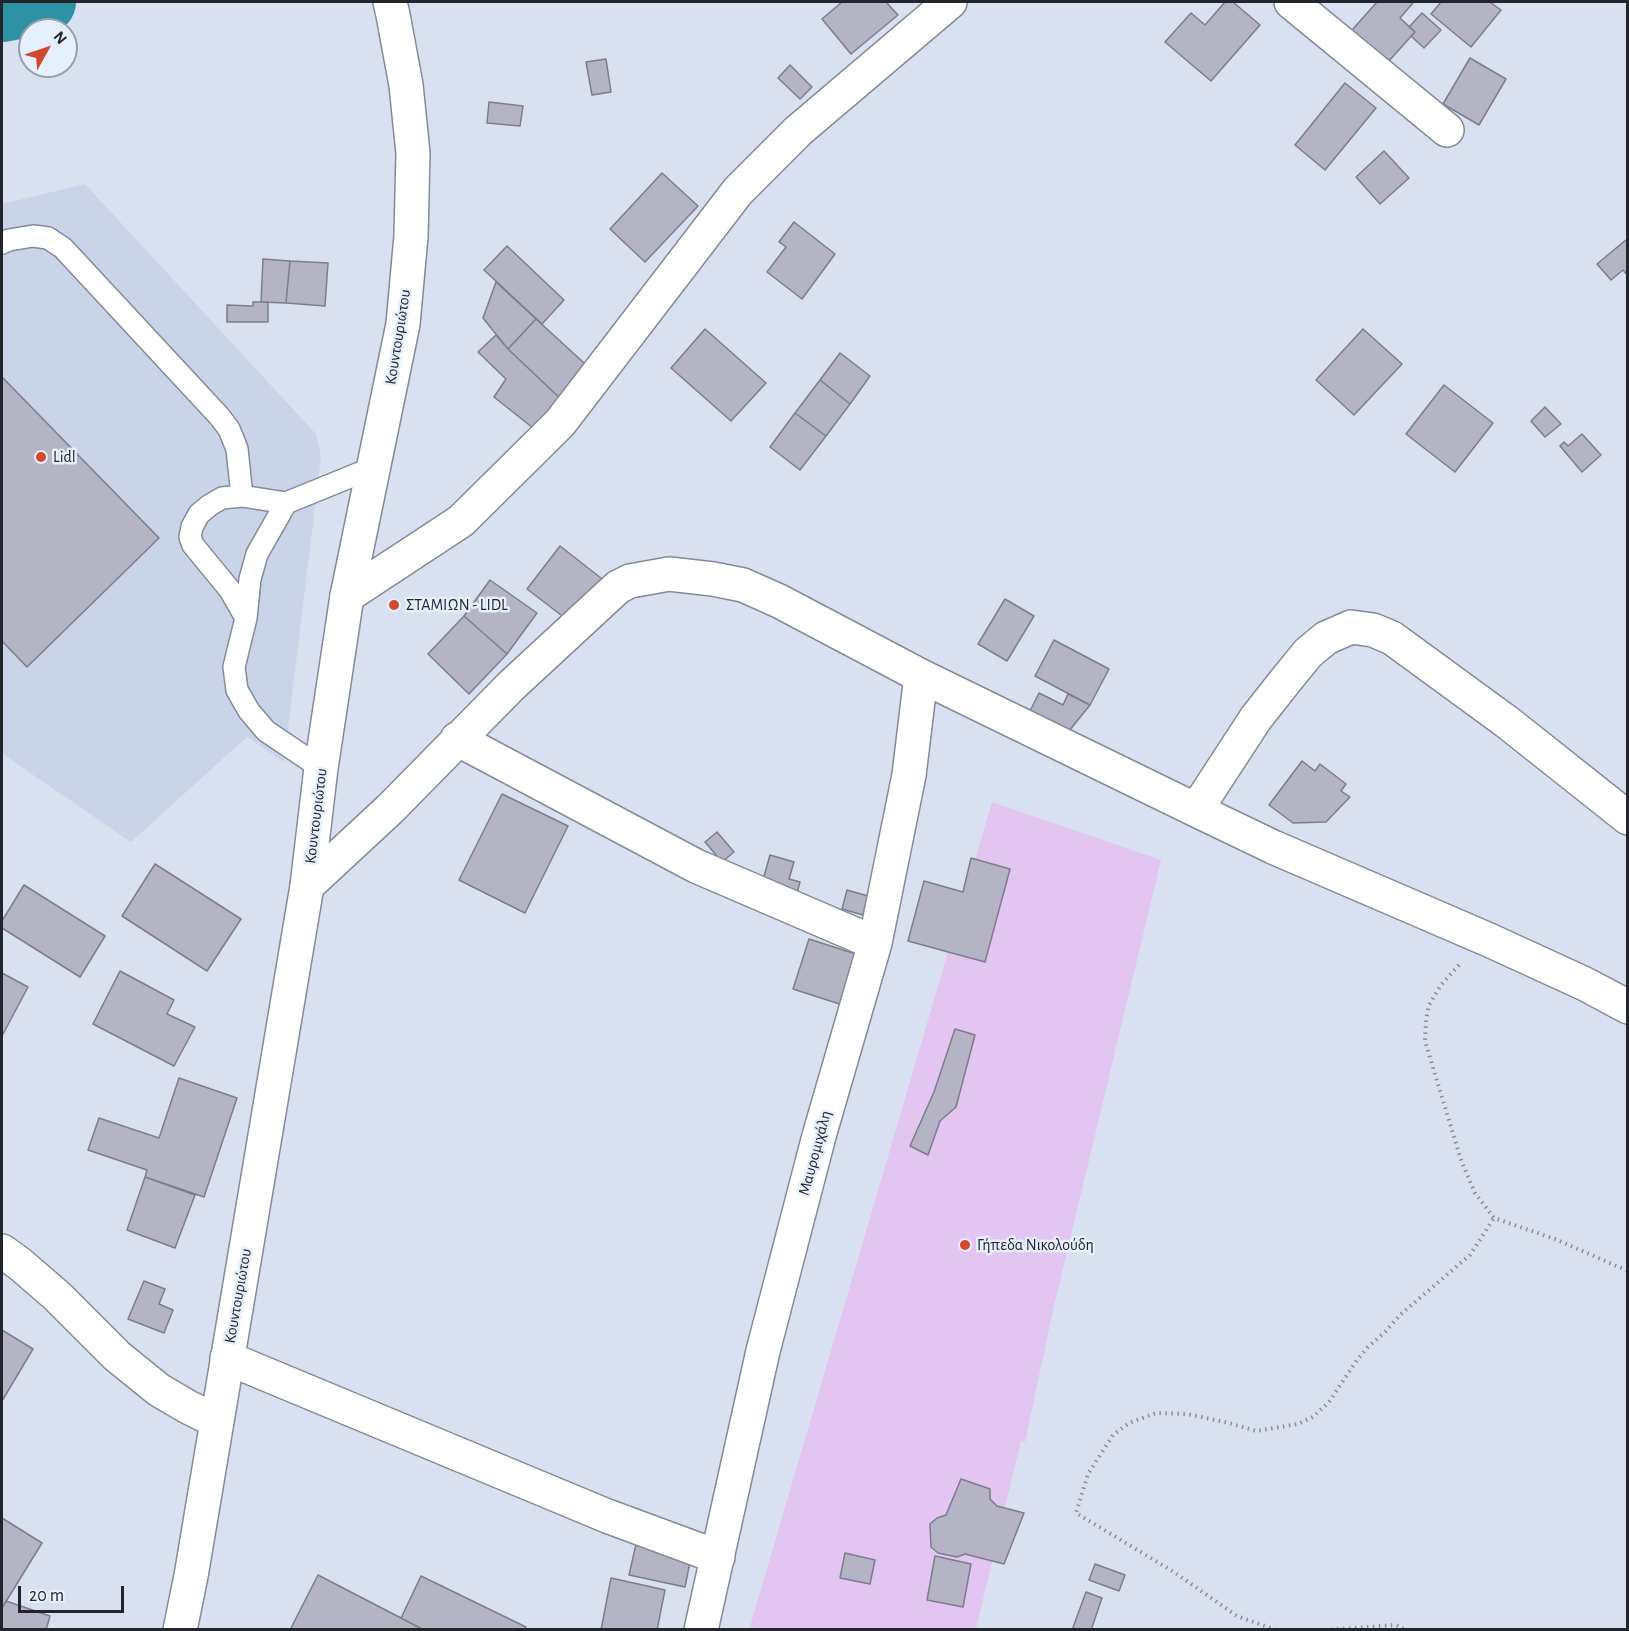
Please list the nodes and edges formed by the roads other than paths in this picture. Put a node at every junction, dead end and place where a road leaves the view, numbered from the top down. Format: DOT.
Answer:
graph roads {
  1 [pos="950,2"];
  2 [pos="1291,2"];
  3 [pos="392,8"];
  4 [pos="1447,130"];
  5 [pos="2,243"];
  6 [pos="372,468"];
  7 [pos="242,496"];
  8 [pos="286,503"];
  9 [pos="347,596"];
  10 [pos="246,618"];
  11 [pos="921,676"];
  12 [pos="457,739"];
  13 [pos="321,768"];
  14 [pos="1196,810"];
  15 [pos="1628,818"];
  16 [pos="307,886"];
  17 [pos="875,943"];
  18 [pos="1628,1007"];
  19 [pos="2,1251"];
  20 [pos="227,1358"];
  21 [pos="216,1421"];
  22 [pos="718,1557"];
  23 [pos="180,1629"];
  24 [pos="701,1629"];
  1 -- 9 [label="street"];
  2 -- 4 [label="street"];
  3 -- 6 [label="street, Κουντουριώτου"];
  5 -- 7 [label="lane"];
  6 -- 8 [label="lane"];
  6 -- 9 [label="street, Κουντουριώτου"];
  7 -- 8 [label="lane"];
  7 -- 10 [label="lane"];
  8 -- 10 [label="lane"];
  9 -- 13 [label="street, Κουντουριώτου"];
  10 -- 13 [label="lane"];
  11 -- 12 [label="street"];
  11 -- 14 [label="street"];
  11 -- 17 [label="street, Μαυρομιχάλη"];
  12 -- 16 [label="street"];
  12 -- 17 [label="street"];
  13 -- 16 [label="street, Κουντουριώτου"];
  14 -- 15 [label="street"];
  14 -- 18 [label="street"];
  16 -- 20 [label="street, Κουντουριώτου"];
  17 -- 22 [label="street, Μαυρομιχάλη"];
  19 -- 21 [label="street"];
  20 -- 21 [label="street, Κουντουριώτου"];
  20 -- 22 [label="street"];
  21 -- 23 [label="street, Κουντουριώτου"];
  22 -- 24 [label="street, Μαυρομιχάλη"];
}
